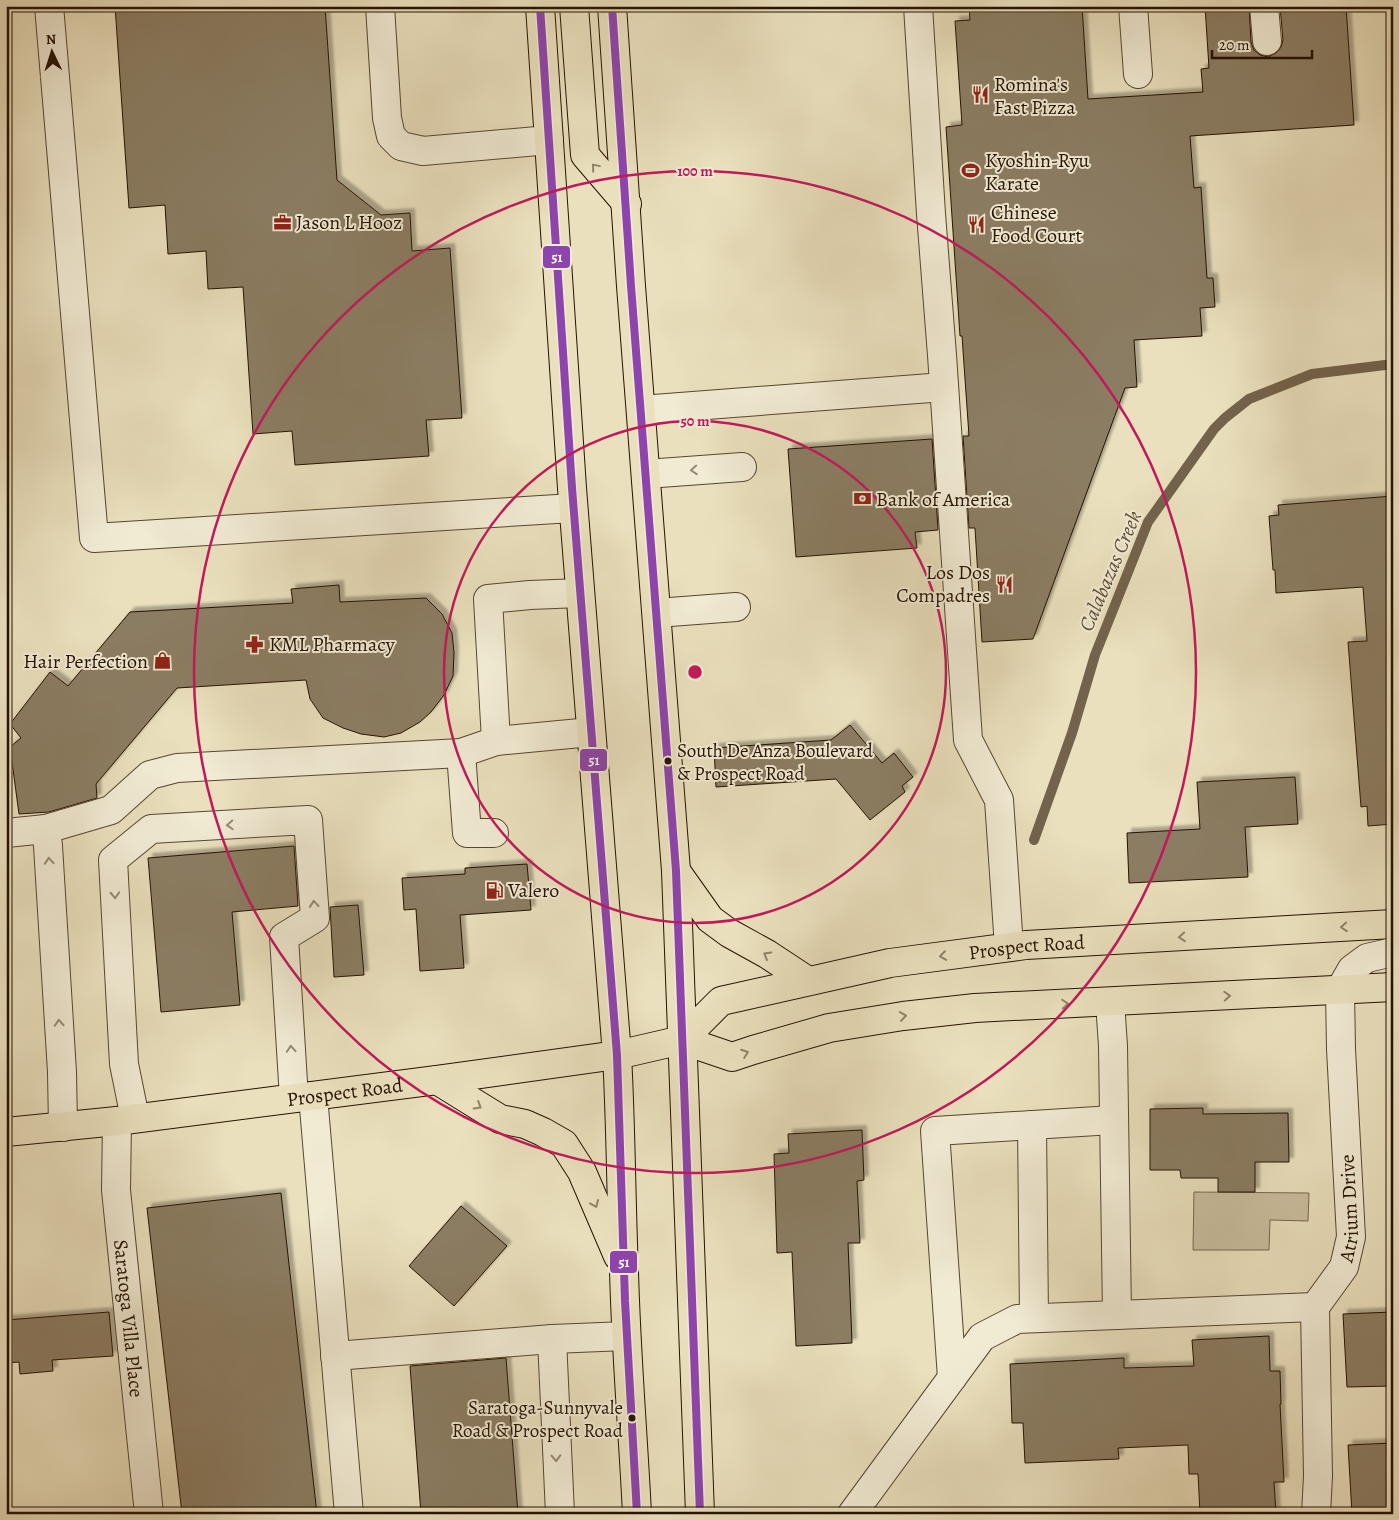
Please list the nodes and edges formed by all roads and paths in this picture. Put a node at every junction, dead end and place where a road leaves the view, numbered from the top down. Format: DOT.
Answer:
graph roads {
  1 [pos="49,6"];
  2 [pos="380,6"];
  3 [pos="540,6"];
  4 [pos="574,6"];
  5 [pos="612,6"];
  6 [pos="918,6"];
  7 [pos="1133,6"];
  8 [pos="1264,6"];
  9 [pos="1267,41"];
  10 [pos="1138,74"];
  11 [pos="549,140"];
  12 [pos="626,204"];
  13 [pos="944,387"];
  14 [pos="641,410"];
  15 [pos="742,467"];
  16 [pos="646,474"];
  17 [pos="573,508"];
  18 [pos="580,593"];
  19 [pos="736,607"];
  20 [pos="657,613"];
  21 [pos="591,732"];
  22 [pos="496,741"];
  23 [pos="461,753"];
  24 [pos="46,829"];
  25 [pos="6,833"];
  26 [pos="494,833"];
  27 [pos="676,871"];
  28 [pos="1393,924"];
  29 [pos="1010,947"];
  30 [pos="1393,952"];
  31 [pos="808,981"];
  32 [pos="1393,987"];
  33 [pos="1340,990"];
  34 [pos="1110,1002"];
  35 [pos="682,1040"];
  36 [pos="617,1055"];
  37 [pos="437,1080"];
  38 [pos="304,1097"];
  39 [pos="126,1119"];
  40 [pos="1113,1120"];
  41 [pos="1032,1125"];
  42 [pos="63,1126"];
  43 [pos="6,1132"];
  44 [pos="624,1270"];
  45 [pos="1315,1307"];
  46 [pos="1117,1315"];
  47 [pos="1034,1318"];
  48 [pos="626,1336"];
  49 [pos="552,1339"];
  50 [pos="335,1356"];
  51 [pos="952,1378"];
  52 [pos="149,1514"];
  53 [pos="349,1514"];
  54 [pos="560,1514"];
  55 [pos="637,1514"];
  56 [pos="700,1514"];
  57 [pos="852,1514"];
  58 [pos="1316,1514"];
  1 -- 17 [label="street"];
  2 -- 11 [label="street"];
  3 -- 11 [label="main road"];
  12 -- 4 [label="main road, one-way"];
  5 -- 12 [label="main road"];
  6 -- 13 [label="street"];
  7 -- 10 [label="street"];
  8 -- 9 [label="street"];
  11 -- 17 [label="main road"];
  12 -- 14 [label="main road"];
  13 -- 14 [label="street"];
  13 -- 29 [label="street"];
  14 -- 16 [label="main road"];
  15 -- 16 [label="street, one-way"];
  16 -- 20 [label="main road"];
  17 -- 18 [label="main road"];
  18 -- 21 [label="main road"];
  18 -- 22 [label="street"];
  19 -- 20 [label="street"];
  20 -- 27 [label="main road"];
  21 -- 22 [label="street"];
  21 -- 36 [label="main road"];
  22 -- 23 [label="street"];
  23 -- 24 [label="street"];
  23 -- 26 [label="street"];
  24 -- 25 [label="street"];
  42 -- 24 [label="street, one-way"];
  31 -- 27 [label="main road, one-way"];
  27 -- 35 [label="main road"];
  28 -- 29 [label="main road, Prospect Road, one-way"];
  29 -- 31 [label="main road, Prospect Road, one-way"];
  30 -- 33 [label="street"];
  31 -- 35 [label="main road, Prospect Road"];
  32 -- 33 [label="main road"];
  34 -- 33 [label="main road, one-way"];
  33 -- 45 [label="street, Atrium Drive"];
  35 -- 34 [label="main road, one-way"];
  34 -- 40 [label="street"];
  35 -- 36 [label="main road, Prospect Road"];
  35 -- 56 [label="main road"];
  36 -- 37 [label="main road, Prospect Road"];
  36 -- 44 [label="main road"];
  37 -- 38 [label="main road, Prospect Road"];
  37 -- 44 [label="main road, one-way"];
  38 -- 39 [label="main road, Prospect Road"];
  38 -- 39 [label="street, Saratoga Villa Place, one-way"];
  38 -- 50 [label="street"];
  39 -- 42 [label="main road, Prospect Road"];
  39 -- 52 [label="street, Saratoga Villa Place"];
  40 -- 41 [label="street"];
  40 -- 46 [label="street"];
  41 -- 47 [label="street"];
  41 -- 51 [label="street"];
  42 -- 43 [label="main road, Prospect Road"];
  44 -- 48 [label="main road"];
  45 -- 46 [label="street"];
  45 -- 58 [label="street"];
  46 -- 47 [label="street"];
  47 -- 51 [label="street"];
  48 -- 49 [label="street"];
  48 -- 55 [label="main road"];
  49 -- 50 [label="street"];
  49 -- 54 [label="street, one-way"];
  50 -- 53 [label="street"];
  51 -- 57 [label="street"];
}
